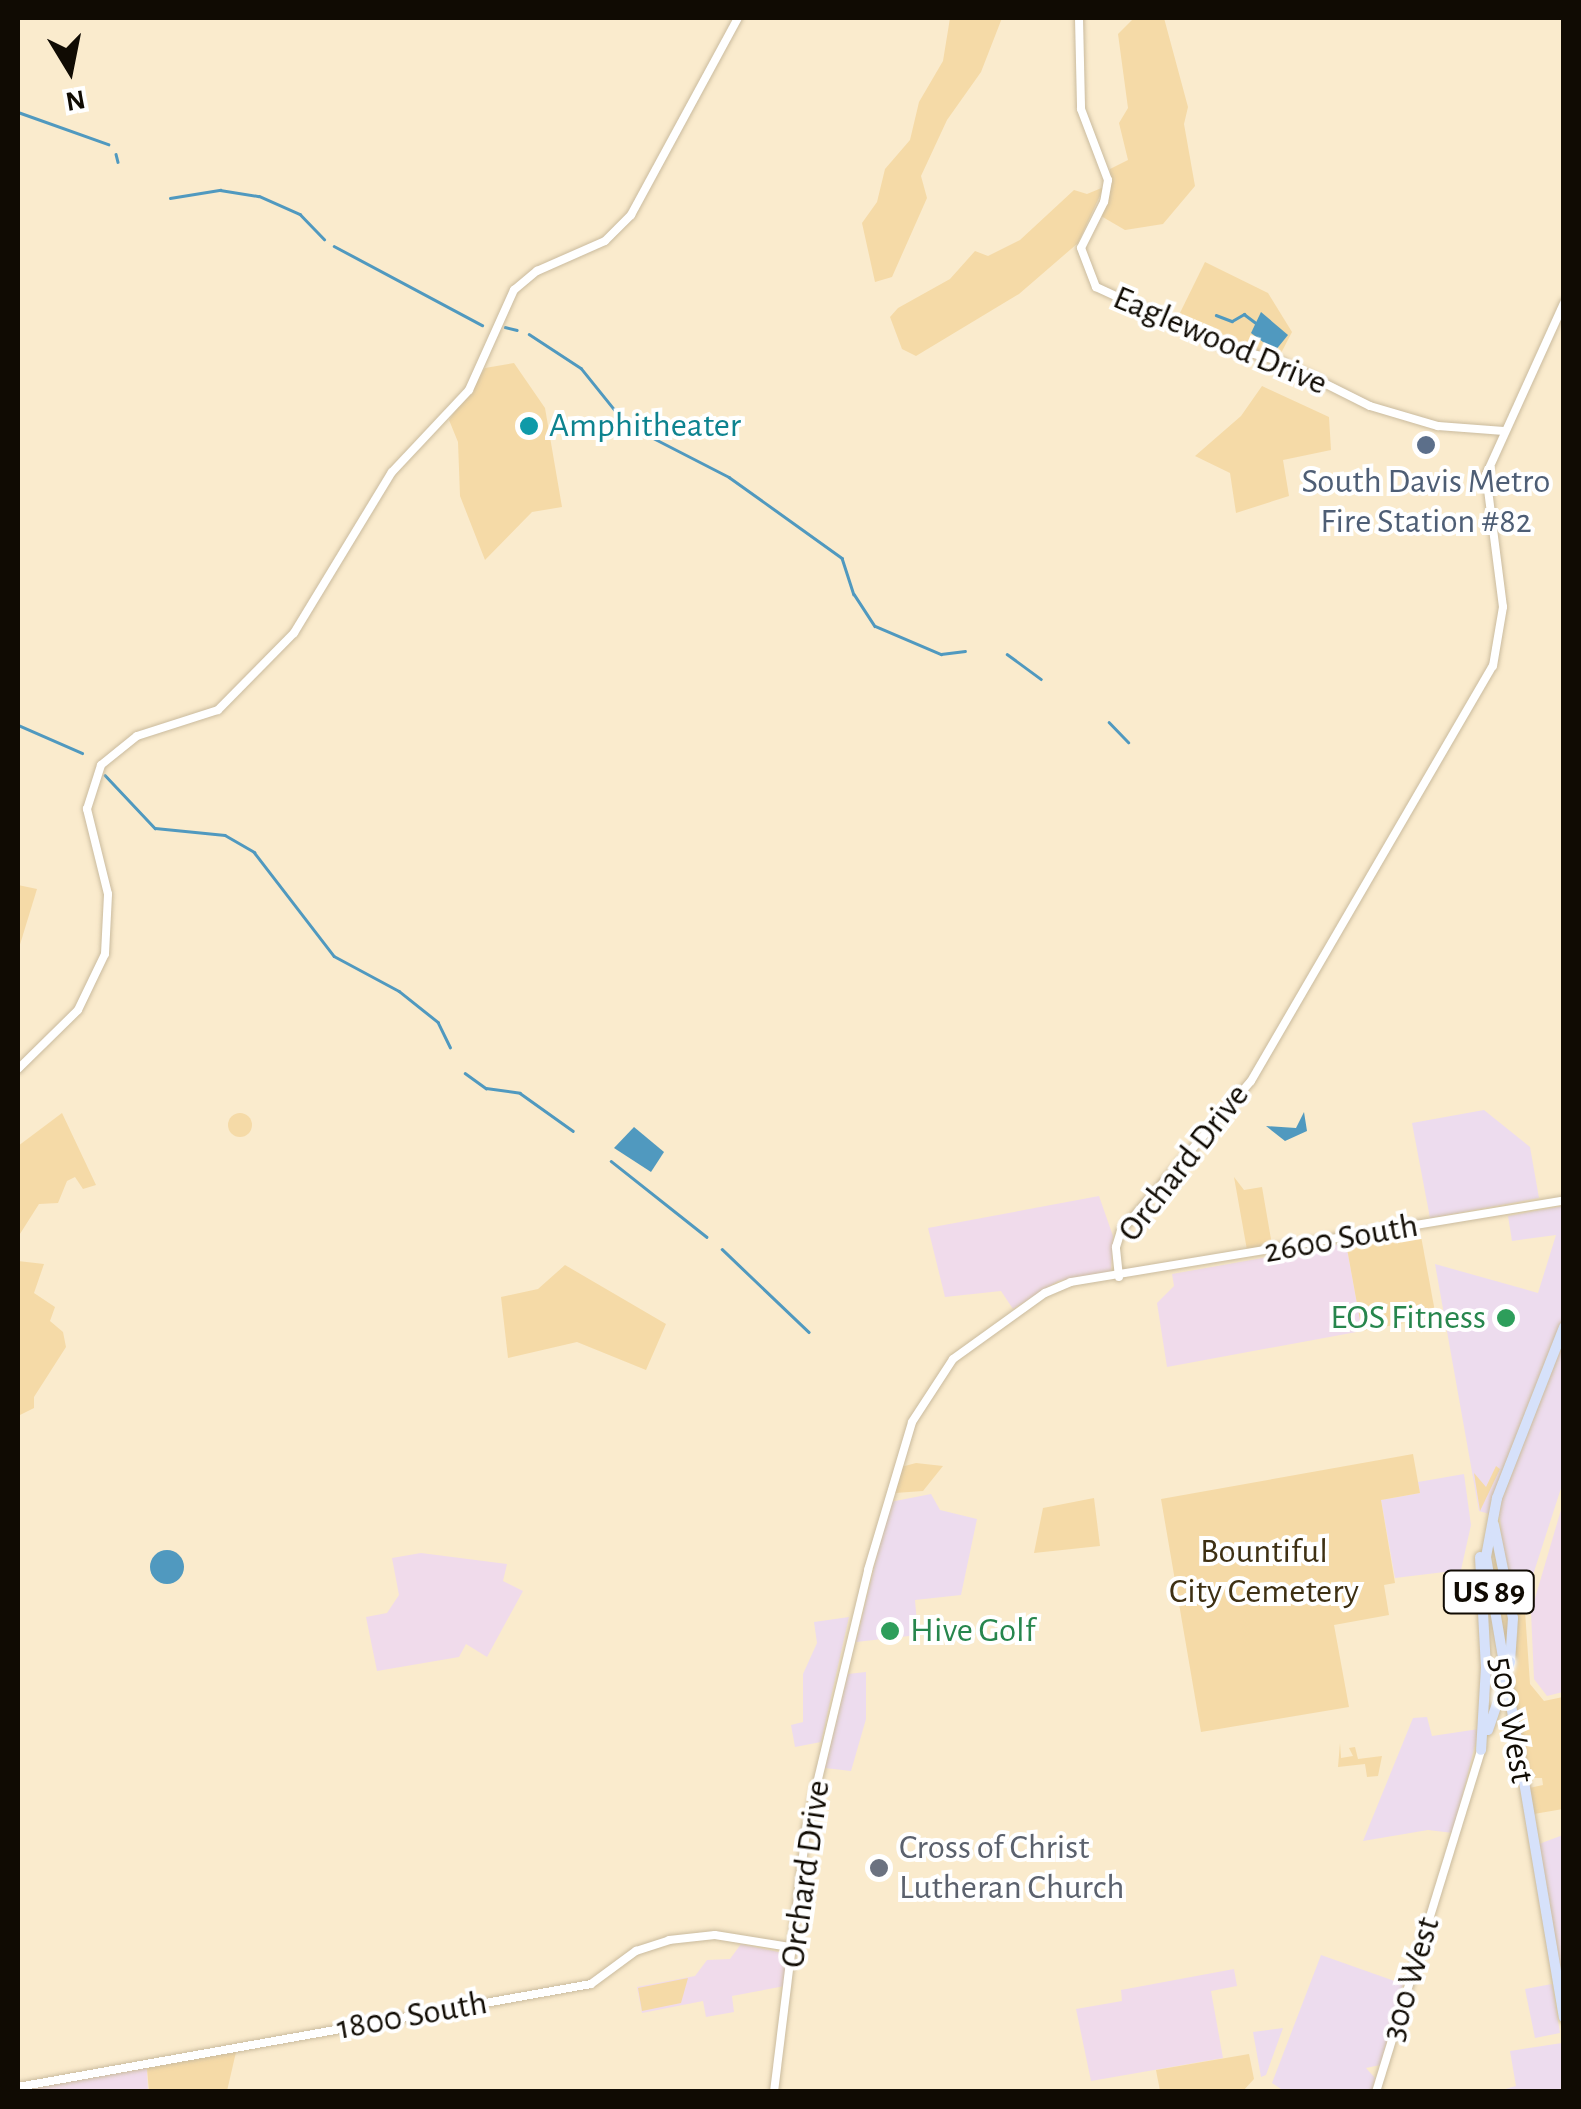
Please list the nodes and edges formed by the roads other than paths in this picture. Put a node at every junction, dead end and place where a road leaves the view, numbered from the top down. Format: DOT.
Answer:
graph roads {
  1 [pos="738,18"];
  2 [pos="1079,18"];
  3 [pos="1564,303"];
  4 [pos="1510,418"];
  5 [pos="1490,425"];
  6 [pos="1504,431"];
  7 [pos="18,1069"];
  8 [pos="1564,1200"];
  9 [pos="1119,1277"];
  10 [pos="1564,1327"];
  11 [pos="1492,1514"];
  12 [pos="1482,1750"];
  13 [pos="796,1948"];
  14 [pos="1564,2017"];
  15 [pos="18,2086"];
  16 [pos="774,2092"];
  17 [pos="1376,2092"];
  1 -- 7 [label="main road"];
  2 -- 5 [label="main road, Eaglewood Drive"];
  3 -- 4 [label="main road, Orchard Drive"];
  4 -- 5 [label="main road"];
  4 -- 6 [label="main road, Orchard Drive"];
  5 -- 6 [label="main road, Eaglewood Drive"];
  6 -- 9 [label="main road, Orchard Drive"];
  8 -- 9 [label="main road, 2600 South"];
  9 -- 13 [label="main road, Orchard Drive"];
  10 -- 11 [label="main road, US 89"];
  11 -- 12 [label="main road"];
  11 -- 12 [label="main road, bridge"];
  11 -- 14 [label="main road, 500 West / US 89"];
  12 -- 17 [label="main road, 300 West"];
  13 -- 15 [label="main road, 1800 South"];
  13 -- 16 [label="main road, Orchard Drive"];
}
